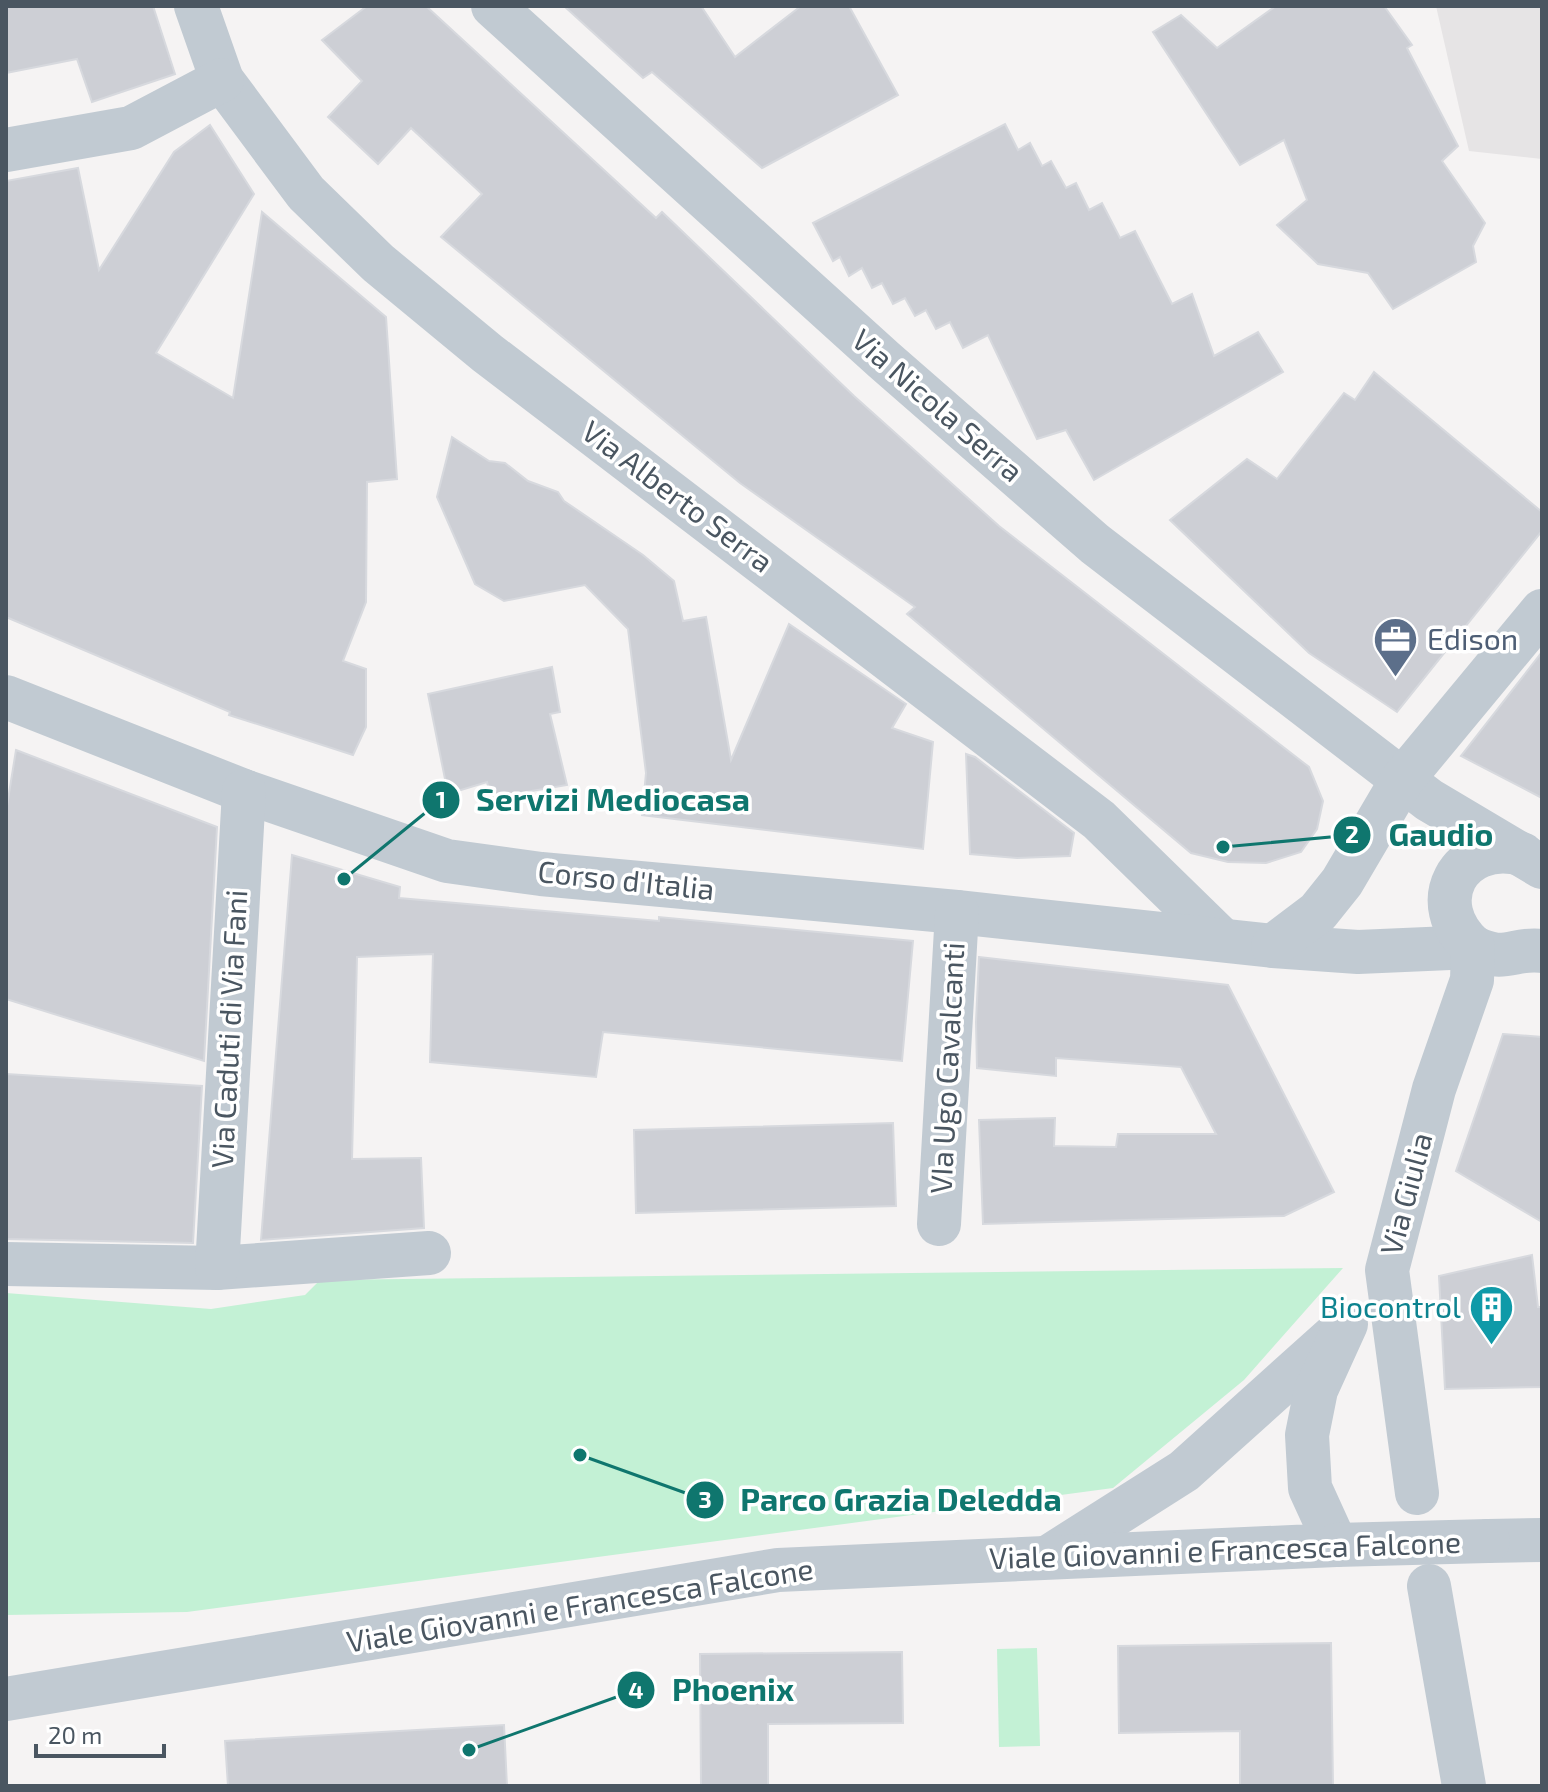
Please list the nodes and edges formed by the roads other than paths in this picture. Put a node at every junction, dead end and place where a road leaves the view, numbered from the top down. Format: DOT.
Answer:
graph roads {
  1 [pos="196,6"];
  2 [pos="493,6"];
  3 [pos="222,80"];
  4 [pos="6,150"];
  5 [pos="1542,611"];
  6 [pos="6,697"];
  7 [pos="1402,780"];
  8 [pos="244,791"];
  9 [pos="1536,863"];
  10 [pos="957,912"];
  11 [pos="1220,938"];
  12 [pos="1273,946"];
  13 [pos="1538,946"];
  14 [pos="1473,947"];
  15 [pos="939,1224"];
  16 [pos="429,1253"];
  17 [pos="6,1264"];
  18 [pos="217,1268"];
  19 [pos="1387,1270"];
  20 [pos="1346,1324"];
  21 [pos="1417,1493"];
  22 [pos="1542,1540"];
  23 [pos="1336,1545"];
  24 [pos="1047,1557"];
  25 [pos="1429,1586"];
  26 [pos="71,1687"];
  27 [pos="6,1699"];
  28 [pos="6,1728"];
  29 [pos="1464,1786"];
  1 -- 3 [label="street, Via Alberto Serra"];
  2 -- 7 [label="street, Via Nicola Serra"];
  3 -- 4 [label="street"];
  3 -- 11 [label="street, Via Alberto Serra"];
  5 -- 7 [label="street"];
  6 -- 8 [label="street, Corso d'Italia"];
  7 -- 9 [label="street, Via Nicola Serra"];
  7 -- 12 [label="street"];
  8 -- 10 [label="street, Corso d'Italia"];
  8 -- 18 [label="street, Via Caduti di Via Fani"];
  9 -- 14 [label="street"];
  10 -- 11 [label="street, Corso d'Italia"];
  10 -- 15 [label="street, VIa Ugo Cavalcanti"];
  11 -- 12 [label="street, Corso d'Italia"];
  12 -- 14 [label="street, Corso d'Italia"];
  13 -- 14 [label="street, Corso d'Italia"];
  14 -- 19 [label="street, Via Giulia"];
  16 -- 18 [label="street"];
  17 -- 18 [label="street"];
  19 -- 20 [label="street"];
  19 -- 21 [label="street, Via Giulia"];
  20 -- 23 [label="street"];
  20 -- 24 [label="street"];
  22 -- 23 [label="street, Viale Giovanni e Francesca Falcone, bridge"];
  23 -- 24 [label="street, Viale Giovanni e Francesca Falcone"];
  24 -- 26 [label="street, Viale Giovanni e Francesca Falcone"];
  25 -- 29 [label="street"];
  26 -- 27 [label="street, Viale Giovanni e Francesca Falcone"];
  26 -- 28 [label="street"];
}
